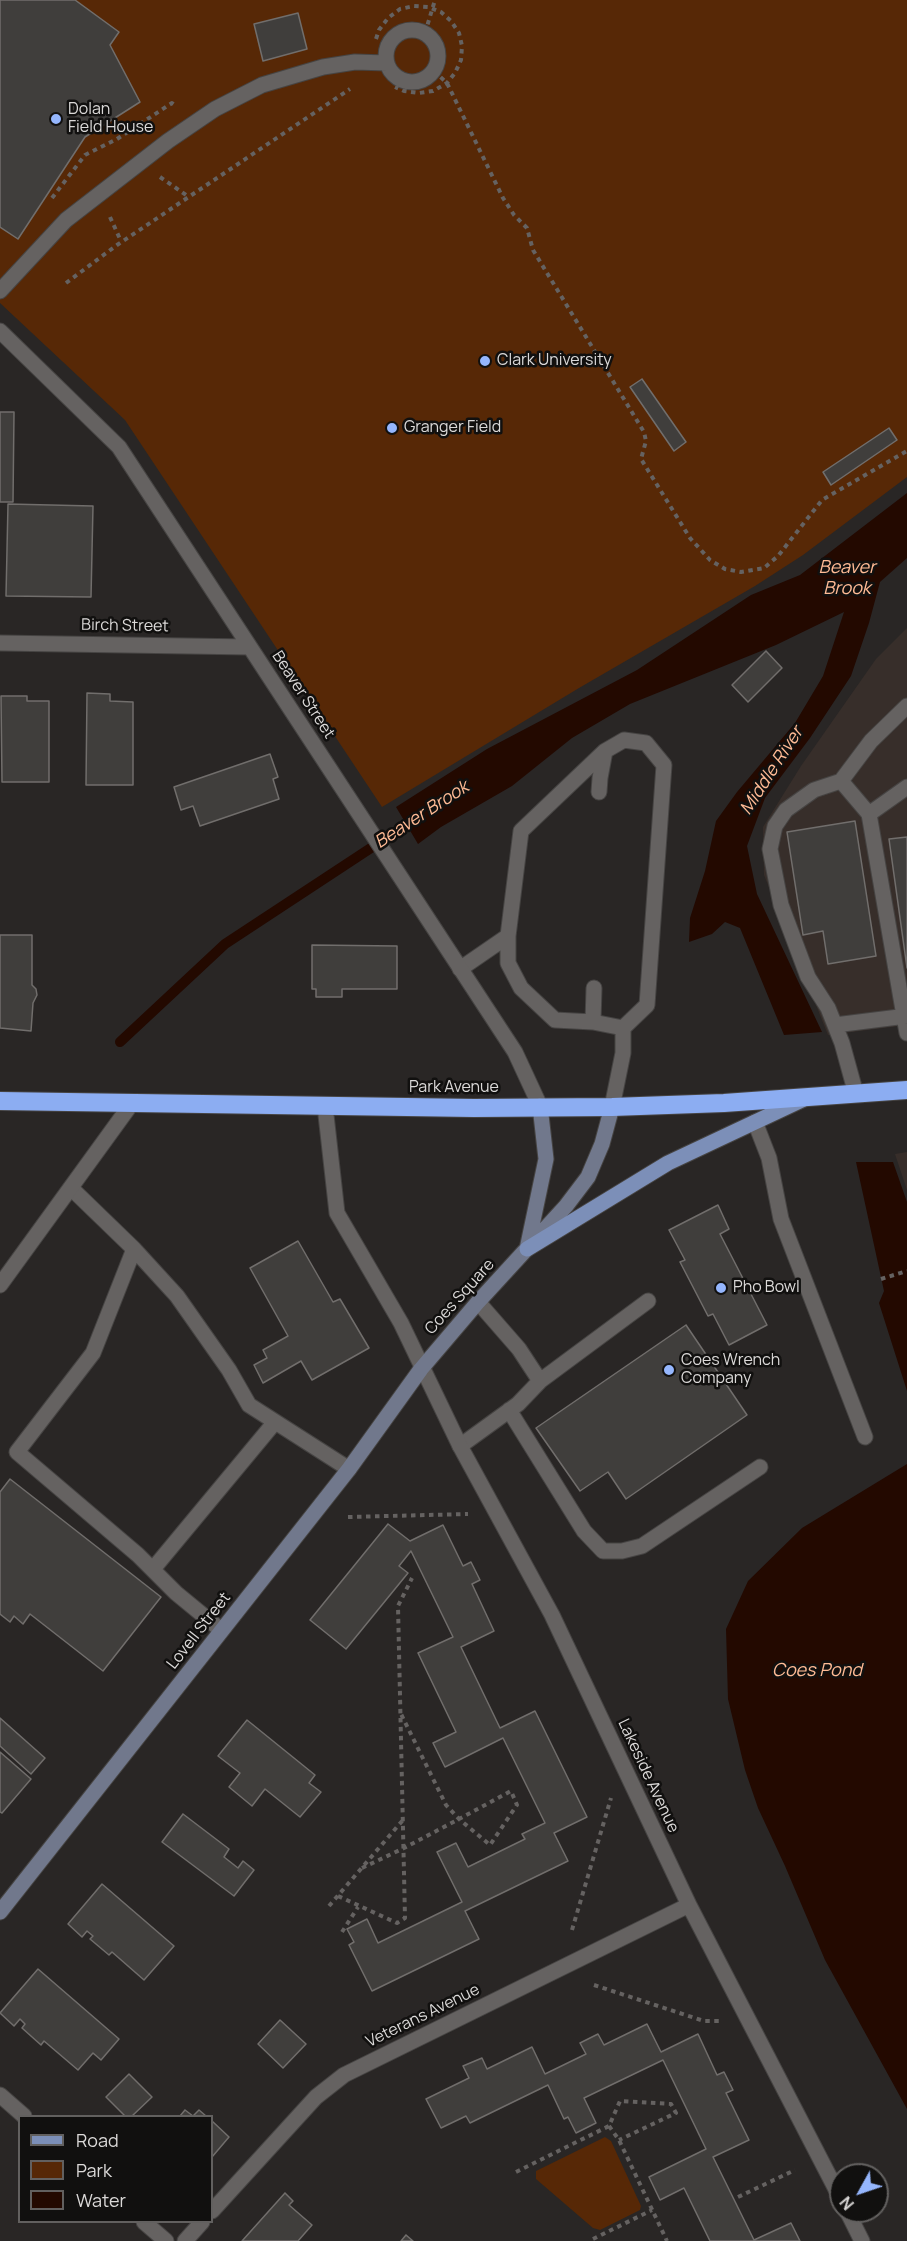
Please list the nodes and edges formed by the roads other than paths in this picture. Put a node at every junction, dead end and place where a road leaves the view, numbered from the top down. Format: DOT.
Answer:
graph roads {
  1 [pos="387,63"];
  2 [pos="0,291"];
  3 [pos="0,331"];
  4 [pos="0,643"];
  5 [pos="249,647"];
  6 [pos="907,706"];
  7 [pos="605,751"];
  8 [pos="841,781"];
  9 [pos="907,787"];
  10 [pos="599,792"];
  11 [pos="869,814"];
  12 [pos="508,936"];
  13 [pos="460,969"];
  14 [pos="594,988"];
  15 [pos="906,1017"];
  16 [pos="593,1022"];
  17 [pos="835,1025"];
  18 [pos="623,1028"];
  19 [pos="907,1033"];
  20 [pos="907,1090"];
  21 [pos="856,1094"];
  22 [pos="807,1098"];
  23 [pos="0,1101"];
  24 [pos="132,1103"];
  25 [pos="325,1106"];
  26 [pos="540,1106"];
  27 [pos="612,1107"];
  28 [pos="755,1122"];
  29 [pos="71,1188"];
  30 [pos="134,1249"];
  31 [pos="527,1249"];
  32 [pos="0,1286"];
  33 [pos="648,1300"];
  34 [pos="478,1302"];
  35 [pos="421,1369"];
  36 [pos="540,1382"];
  37 [pos="508,1410"];
  38 [pos="275,1422"];
  39 [pos="864,1437"];
  40 [pos="460,1446"];
  41 [pos="760,1467"];
  42 [pos="349,1469"];
  43 [pos="153,1569"];
  44 [pos="221,1630"];
  45 [pos="689,1905"];
  46 [pos="0,1912"];
  47 [pos="0,2095"];
  48 [pos="23,2115"];
  49 [pos="829,2176"];
  50 [pos="213,2210"];
  51 [pos="145,2223"];
  52 [pos="201,2223"];
  53 [pos="853,2223"];
  54 [pos="166,2241"];
  55 [pos="184,2241"];
  56 [pos="862,2241"];
  1 -- 1 [label="street"];
  1 -- 2 [label="street"];
  3 -- 5 [label="street, Beaver Street"];
  4 -- 5 [label="street, Birch Street"];
  5 -- 13 [label="street, Beaver Street"];
  6 -- 8 [label="street"];
  7 -- 10 [label="street"];
  7 -- 12 [label="street"];
  7 -- 18 [label="street"];
  8 -- 11 [label="street"];
  8 -- 17 [label="street"];
  9 -- 11 [label="street"];
  11 -- 15 [label="street"];
  12 -- 13 [label="street"];
  12 -- 16 [label="street"];
  13 -- 26 [label="street, Beaver Street"];
  14 -- 16 [label="street"];
  15 -- 17 [label="street"];
  15 -- 19 [label="street"];
  16 -- 18 [label="street"];
  17 -- 21 [label="street"];
  18 -- 27 [label="street"];
  20 -- 21 [label="highway, Park Avenue"];
  21 -- 22 [label="highway, Park Avenue"];
  22 -- 27 [label="highway, Park Avenue"];
  22 -- 28 [label="main road"];
  23 -- 24 [label="highway, Park Avenue"];
  24 -- 25 [label="highway, Park Avenue"];
  24 -- 29 [label="street"];
  25 -- 26 [label="highway, Park Avenue"];
  25 -- 35 [label="street, Lakeside Avenue"];
  26 -- 27 [label="highway, Park Avenue"];
  26 -- 31 [label="street"];
  27 -- 31 [label="street, Coes Square"];
  28 -- 31 [label="main road"];
  28 -- 39 [label="street"];
  29 -- 30 [label="street"];
  29 -- 32 [label="street"];
  30 -- 38 [label="street"];
  30 -- 43 [label="street"];
  31 -- 34 [label="street, Coes Square"];
  33 -- 36 [label="street"];
  34 -- 35 [label="street, Coes Square"];
  34 -- 36 [label="street"];
  35 -- 40 [label="street, Lakeside Avenue"];
  35 -- 42 [label="street, Lovell Street"];
  36 -- 37 [label="street"];
  37 -- 40 [label="street"];
  37 -- 41 [label="street"];
  38 -- 42 [label="street"];
  38 -- 43 [label="street"];
  40 -- 45 [label="street, Lakeside Avenue"];
  42 -- 44 [label="street, Lovell Street"];
  43 -- 44 [label="street"];
  44 -- 46 [label="street, Lovell Street"];
  45 -- 49 [label="street, Lakeside Avenue"];
  45 -- 50 [label="street, Veterans Avenue"];
  47 -- 48 [label="street"];
  51 -- 54 [label="street"];
  52 -- 55 [label="street"];
  53 -- 56 [label="street"];
}
